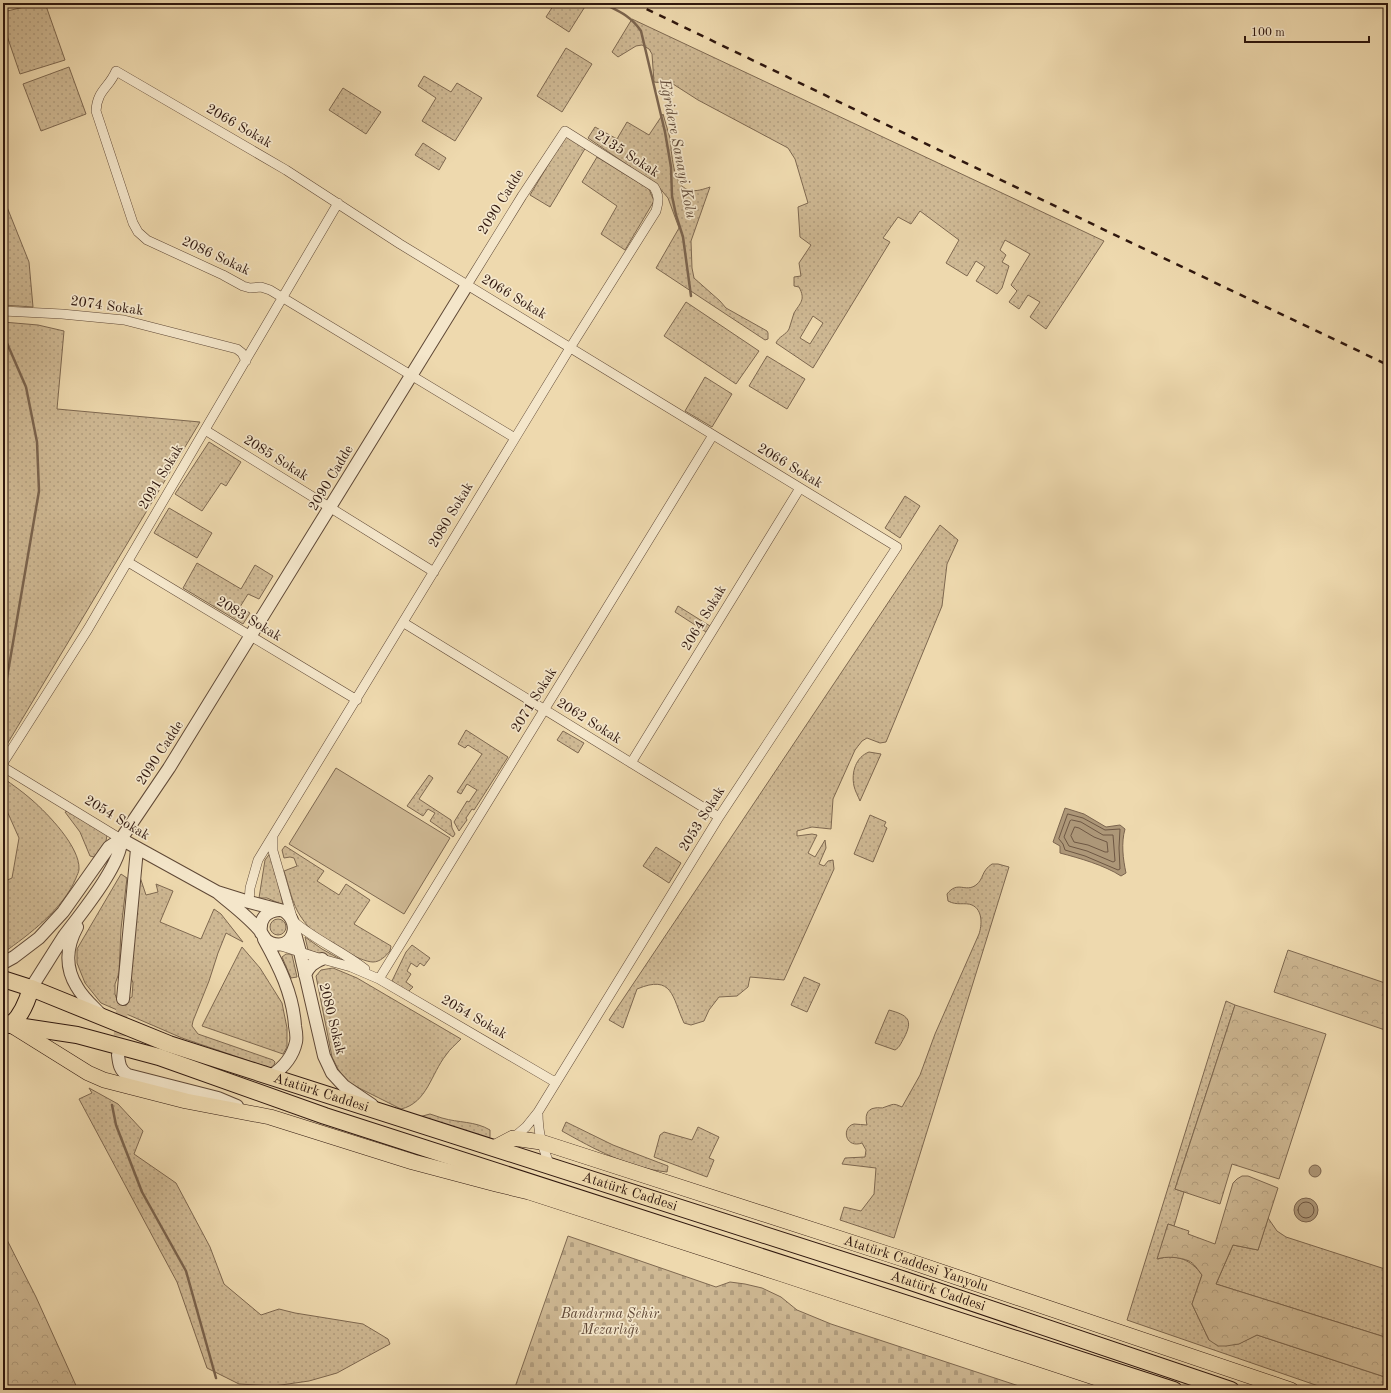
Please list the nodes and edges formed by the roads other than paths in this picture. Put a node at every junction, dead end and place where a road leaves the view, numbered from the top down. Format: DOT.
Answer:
graph roads {
  1 [pos="116,72"];
  2 [pos="565,131"];
  3 [pos="338,203"];
  4 [pos="656,210"];
  5 [pos="467,285"];
  6 [pos="283,298"];
  7 [pos="3,311"];
  8 [pos="570,348"];
  9 [pos="246,361"];
  10 [pos="411,376"];
  11 [pos="205,430"];
  12 [pos="713,435"];
  13 [pos="515,438"];
  14 [pos="800,488"];
  15 [pos="330,508"];
  16 [pos="897,547"];
  17 [pos="128,562"];
  18 [pos="434,572"];
  19 [pos="404,623"];
  20 [pos="251,636"];
  21 [pos="357,700"];
  22 [pos="544,710"];
  23 [pos="3,763"];
  24 [pos="631,763"];
  25 [pos="3,767"];
  26 [pos="719,817"];
  27 [pos="273,837"];
  28 [pos="121,839"];
  29 [pos="137,849"];
  30 [pos="88,877"];
  31 [pos="102,883"];
  32 [pos="217,892"];
  33 [pos="90,902"];
  34 [pos="249,902"];
  35 [pos="279,910"];
  36 [pos="248,919"];
  37 [pos="293,923"];
  38 [pos="262,935"];
  39 [pos="278,945"];
  40 [pos="300,952"];
  41 [pos="322,959"];
  42 [pos="3,963"];
  43 [pos="305,975"];
  44 [pos="3,979"];
  45 [pos="379,979"];
  46 [pos="31,988"];
  47 [pos="123,999"];
  48 [pos="104,1018"];
  49 [pos="7,1024"];
  50 [pos="118,1055"];
  51 [pos="271,1076"];
  52 [pos="555,1082"];
  53 [pos="538,1112"];
  54 [pos="385,1113"];
  55 [pos="270,1117"];
  56 [pos="513,1138"];
  57 [pos="541,1142"];
  58 [pos="494,1148"];
  59 [pos="550,1166"];
  60 [pos="1133,1390"];
  61 [pos="1174,1390"];
  62 [pos="1230,1390"];
  63 [pos="1291,1390"];
  1 -- 3 [label="street, 2066 Sokak"];
  1 -- 6 [label="street, 2086 Sokak"];
  2 -- 4 [label="street, 2135 Sokak"];
  2 -- 5 [label="street, 2090 Cadde"];
  3 -- 5 [label="street, 2066 Sokak"];
  3 -- 6 [label="street, 2091 Sokak"];
  4 -- 8 [label="street, 2080 Sokak"];
  5 -- 8 [label="street, 2066 Sokak"];
  5 -- 10 [label="street, 2090 Cadde"];
  6 -- 9 [label="street, 2091 Sokak"];
  6 -- 10 [label="street, 2086 Sokak"];
  7 -- 9 [label="street, 2074 Sokak"];
  8 -- 12 [label="street, 2066 Sokak"];
  8 -- 13 [label="street, 2080 Sokak"];
  9 -- 11 [label="street, 2091 Sokak"];
  10 -- 13 [label="street, 2086 Sokak"];
  10 -- 15 [label="street, 2090 Cadde"];
  11 -- 15 [label="street, 2085 Sokak"];
  11 -- 17 [label="street, 2091 Sokak"];
  12 -- 14 [label="street, 2066 Sokak"];
  12 -- 22 [label="street, 2071 Sokak"];
  13 -- 18 [label="street, 2080 Sokak"];
  14 -- 16 [label="street, 2066 Sokak"];
  14 -- 24 [label="street, 2064 Sokak"];
  15 -- 18 [label="street, 2085 Sokak"];
  15 -- 20 [label="street, 2090 Cadde"];
  16 -- 26 [label="street, 2053 Sokak"];
  17 -- 20 [label="street, 2083 Sokak"];
  17 -- 23 [label="street, 2091 Sokak"];
  18 -- 19 [label="street, 2080 Sokak"];
  19 -- 21 [label="street, 2080 Sokak"];
  19 -- 22 [label="street, 2062 Sokak"];
  20 -- 21 [label="street, 2083 Sokak"];
  20 -- 28 [label="street, 2090 Cadde"];
  21 -- 27 [label="street, 2080 Sokak"];
  22 -- 24 [label="street, 2062 Sokak"];
  22 -- 45 [label="street, 2071 Sokak"];
  24 -- 26 [label="street, 2062 Sokak"];
  25 -- 28 [label="street, 2054 Sokak"];
  26 -- 52 [label="street, 2053 Sokak"];
  27 -- 34 [label="street, 2080 Sokak"];
  27 -- 37 [label="street, 2080 Sokak"];
  28 -- 29 [label="street, 2054 Sokak"];
  28 -- 30 [label="street, 2090 Cadde"];
  28 -- 31 [label="street, 2090 Cadde"];
  29 -- 32 [label="street, 2054 Sokak"];
  29 -- 47 [label="street"];
  30 -- 31 [label="street"];
  30 -- 42 [label="street, 2090 Cadde"];
  31 -- 33 [label="street, 2090 Cadde"];
  32 -- 34 [label="street, 2054 Sokak"];
  32 -- 36 [label="street, 2054 Sokak"];
  33 -- 46 [label="street"];
  33 -- 48 [label="street"];
  34 -- 35 [label="street, 2054 Sokak"];
  34 -- 36 [label="street"];
  35 -- 37 [label="street, 2054 Sokak"];
  35 -- 38 [label="street"];
  36 -- 38 [label="street, 2054 Sokak"];
  37 -- 39 [label="street"];
  37 -- 40 [label="street, 2080 Sokak"];
  37 -- 45 [label="street, 2054 Sokak"];
  38 -- 39 [label="street, 2054 Sokak"];
  38 -- 51 [label="street"];
  39 -- 40 [label="street, 2054 Sokak"];
  40 -- 41 [label="street, 2054 Sokak"];
  40 -- 43 [label="street, 2080 Sokak"];
  41 -- 43 [label="street"];
  41 -- 45 [label="street, 2054 Sokak"];
  43 -- 54 [label="street, 2080 Sokak"];
  44 -- 46 [label="highway, Atatürk Caddesi"];
  45 -- 52 [label="street, 2054 Sokak"];
  46 -- 48 [label="highway, Atatürk Caddesi"];
  46 -- 49 [label="highway"];
  48 -- 51 [label="highway, Atatürk Caddesi"];
  49 -- 55 [label="main road"];
  49 -- 61 [label="highway, Atatürk Caddesi"];
  50 -- 55 [label="street"];
  51 -- 54 [label="highway, Atatürk Caddesi"];
  52 -- 53 [label="street, 2053 Sokak"];
  53 -- 56 [label="street, 2053 Sokak"];
  53 -- 57 [label="street"];
  54 -- 58 [label="highway, Atatürk Caddesi"];
  55 -- 60 [label="main road"];
  56 -- 57 [label="main road, Atatürk Caddesi Yanyolu"];
  56 -- 58 [label="main road"];
  57 -- 59 [label="street"];
  57 -- 63 [label="main road, Atatürk Caddesi Yanyolu"];
  58 -- 59 [label="highway, Atatürk Caddesi"];
  59 -- 62 [label="highway, Atatürk Caddesi"];
}
